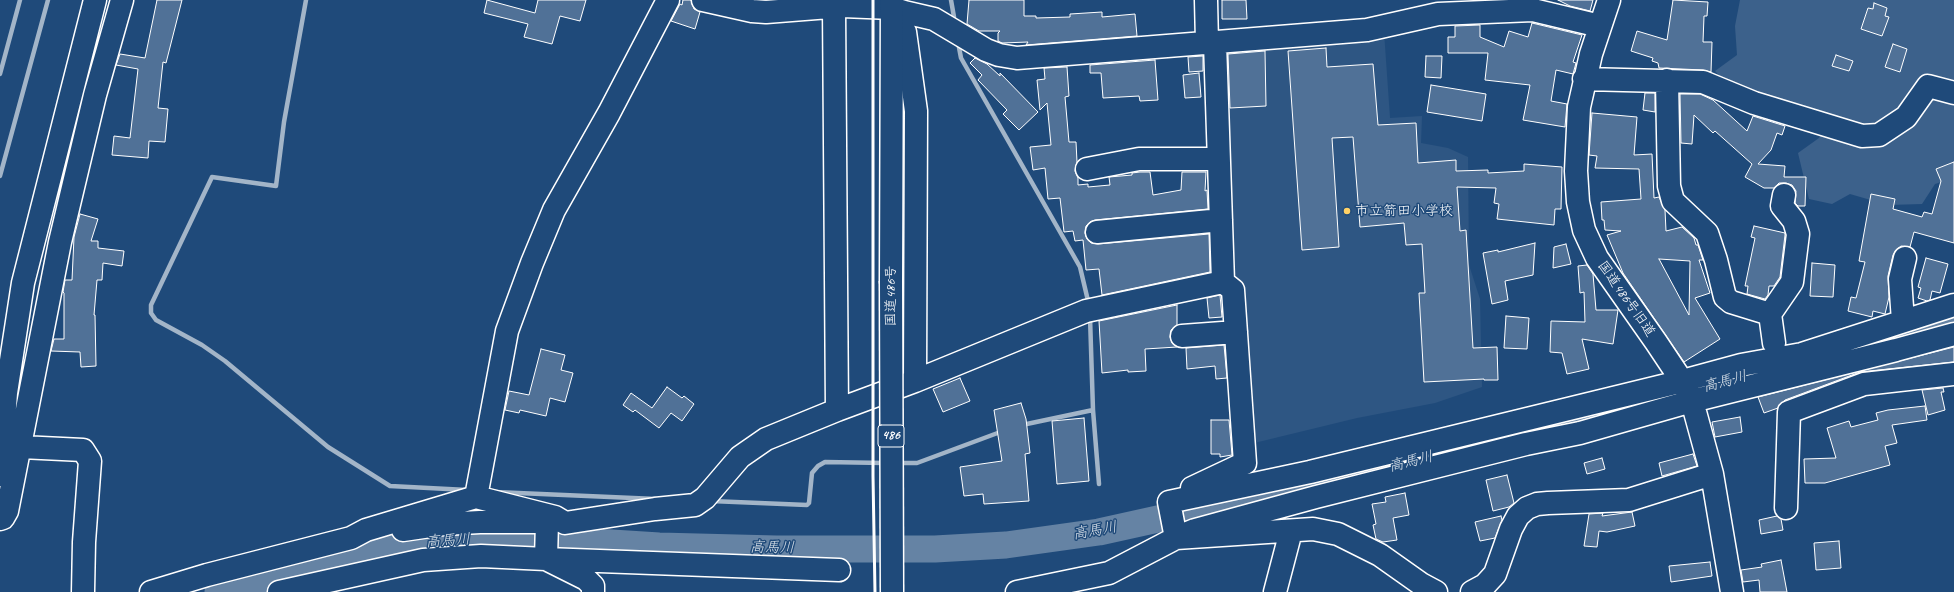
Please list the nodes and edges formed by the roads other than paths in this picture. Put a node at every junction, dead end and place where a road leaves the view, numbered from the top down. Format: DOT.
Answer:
graph roads {
  1 [pos="95,0"];
  2 [pos="122,0"];
  3 [pos="668,0"];
  4 [pos="703,0"];
  5 [pos="1206,0"];
  6 [pos="1609,0"];
  7 [pos="839,4"];
  8 [pos="892,4"];
  9 [pos="1600,26"];
  10 [pos="1211,43"];
  11 [pos="1584,79"];
  12 [pos="1667,80"];
  13 [pos="1954,93"];
  14 [pos="1218,159"];
  15 [pos="1087,169"];
  16 [pos="1784,195"];
  17 [pos="1221,220"];
  18 [pos="1097,232"];
  19 [pos="1905,258"];
  20 [pos="1223,282"];
  21 [pos="1954,305"];
  22 [pos="1770,314"];
  23 [pos="1902,321"];
  24 [pos="1236,332"];
  25 [pos="1954,334"];
  26 [pos="1182,336"];
  27 [pos="1774,343"];
  28 [pos="1802,354"];
  29 [pos="1741,365"];
  30 [pos="1954,374"];
  31 [pos="915,381"];
  32 [pos="1686,390"];
  33 [pos="837,410"];
  34 [pos="21,447"];
  35 [pos="1712,474"];
  36 [pos="0,475"];
  37 [pos="476,497"];
  38 [pos="1169,505"];
  39 [pos="1786,508"];
  40 [pos="0,519"];
  41 [pos="553,525"];
  42 [pos="1291,531"];
  43 [pos="1175,534"];
  44 [pos="351,538"];
  45 [pos="546,555"];
  46 [pos="839,570"];
  47 [pos="1108,582"];
  48 [pos="83,592"];
  49 [pos="151,592"];
  50 [pos="279,592"];
  51 [pos="593,592"];
  52 [pos="892,592"];
  53 [pos="1017,592"];
  54 [pos="1275,592"];
  55 [pos="1436,592"];
  56 [pos="1472,592"];
  57 [pos="1732,592"];
  1 -- 36 [label="main road"];
  2 -- 34 [label="main road"];
  3 -- 37 [label="main road"];
  4 -- 7 [label="main road"];
  5 -- 10 [label="main road"];
  6 -- 9 [label="main road, 国道486号旧道"];
  7 -- 8 [label="main road"];
  7 -- 33 [label="main road"];
  8 -- 10 [label="main road"];
  8 -- 31 [label="main road"];
  8 -- 52 [label="main road, 国道486号 / 486, bridge"];
  9 -- 10 [label="main road"];
  9 -- 11 [label="main road, 国道486号旧道"];
  10 -- 14 [label="main road"];
  11 -- 12 [label="main road"];
  11 -- 32 [label="main road, 国道486号旧道"];
  12 -- 13 [label="main road"];
  12 -- 22 [label="main road"];
  14 -- 15 [label="main road"];
  14 -- 17 [label="main road"];
  16 -- 22 [label="main road"];
  17 -- 18 [label="main road"];
  17 -- 20 [label="main road"];
  19 -- 23 [label="main road"];
  20 -- 24 [label="main road"];
  20 -- 31 [label="main road"];
  21 -- 23 [label="main road"];
  22 -- 27 [label="main road"];
  23 -- 28 [label="main road"];
  24 -- 26 [label="main road"];
  24 -- 38 [label="main road"];
  25 -- 32 [label="main road"];
  27 -- 28 [label="main road"];
  27 -- 29 [label="main road"];
  28 -- 29 [label="main road"];
  29 -- 32 [label="main road"];
  30 -- 39 [label="main road"];
  31 -- 33 [label="main road"];
  32 -- 35 [label="main road, 国道486号旧道"];
  32 -- 38 [label="main road"];
  32 -- 43 [label="main road"];
  33 -- 41 [label="main road"];
  34 -- 40 [label="main road"];
  34 -- 48 [label="main road"];
  35 -- 56 [label="main road"];
  35 -- 57 [label="main road, 国道486号旧道"];
  37 -- 41 [label="main road"];
  37 -- 44 [label="main road"];
  38 -- 43 [label="main road"];
  41 -- 44 [label="main road"];
  41 -- 45 [label="main road"];
  42 -- 43 [label="main road"];
  42 -- 54 [label="main road"];
  42 -- 55 [label="main road"];
  43 -- 47 [label="main road"];
  44 -- 49 [label="main road"];
  45 -- 46 [label="main road"];
  45 -- 50 [label="main road"];
  45 -- 51 [label="main road"];
  47 -- 53 [label="main road"];
}
